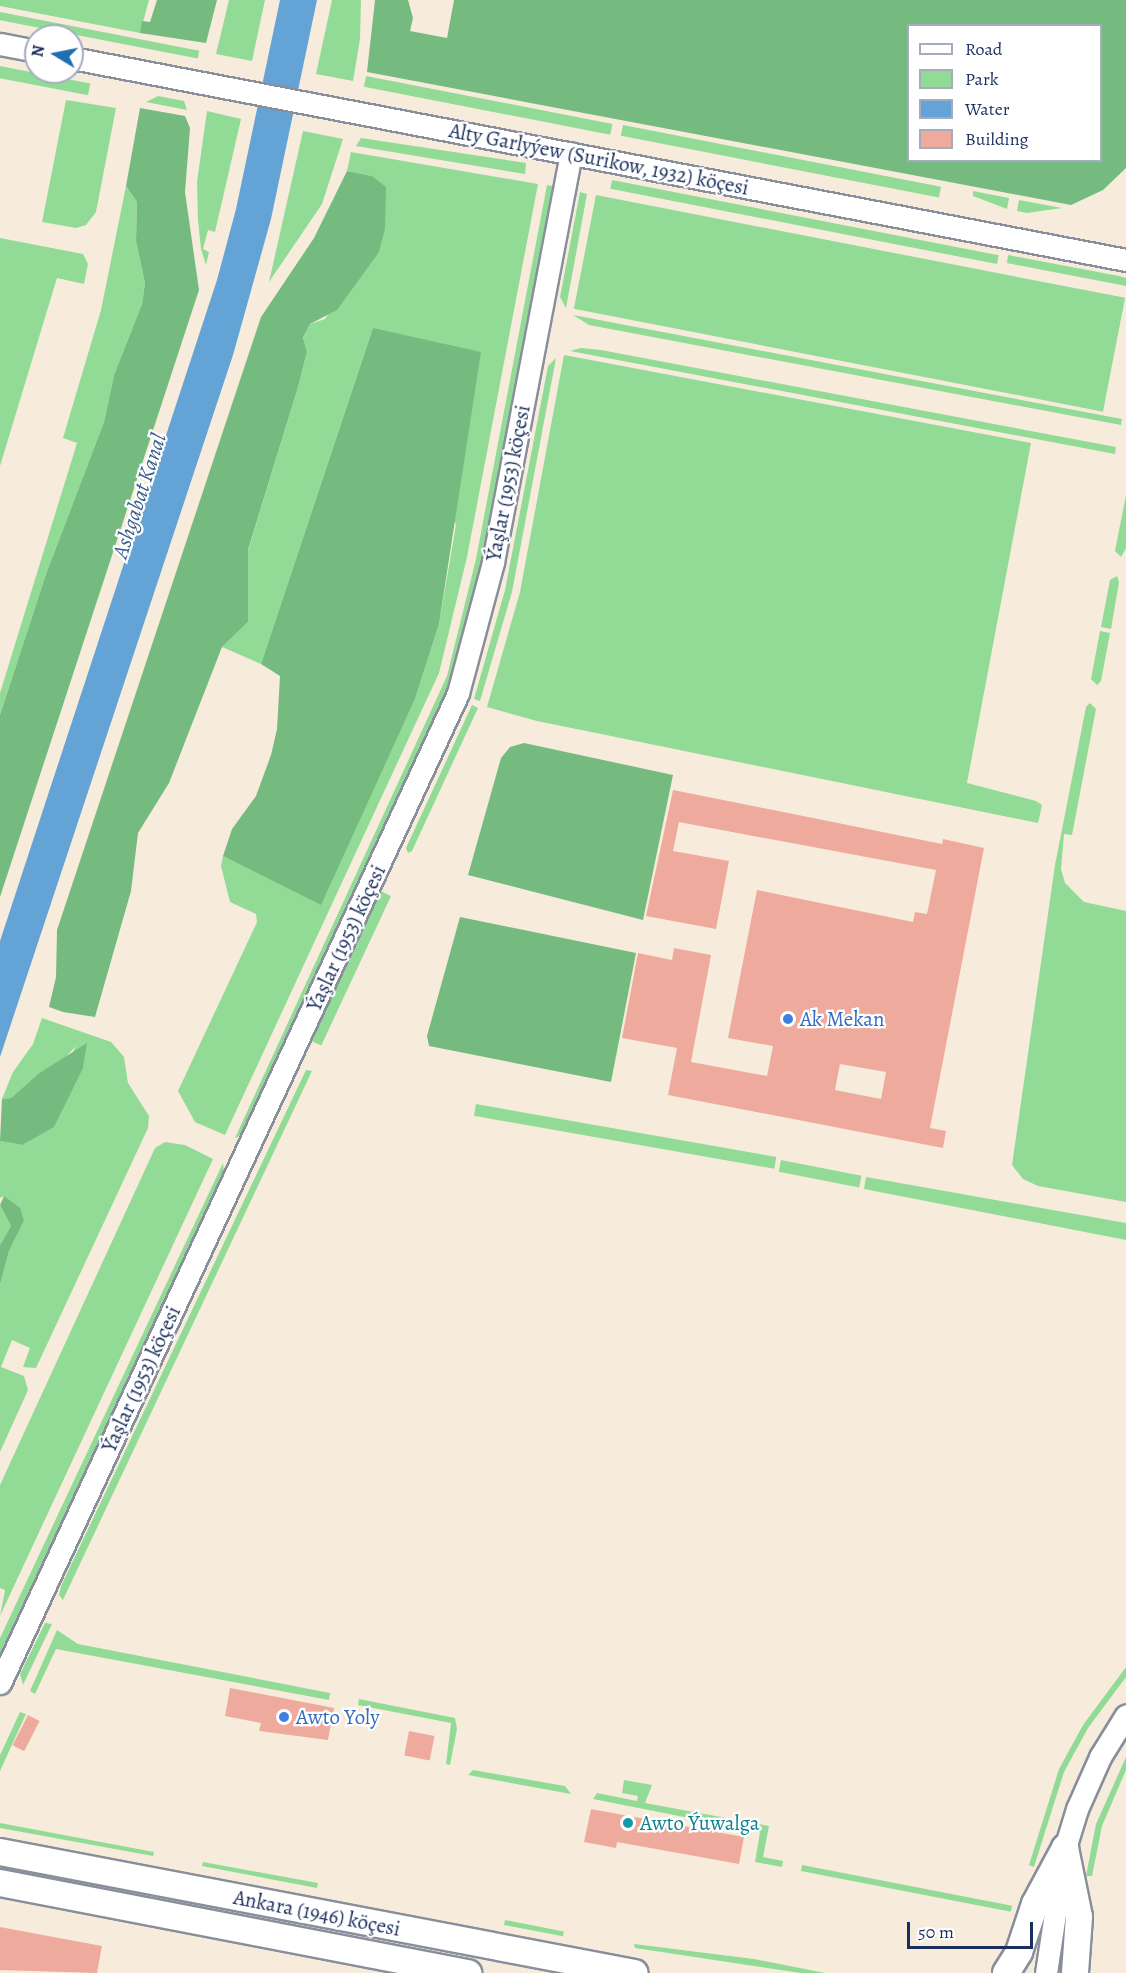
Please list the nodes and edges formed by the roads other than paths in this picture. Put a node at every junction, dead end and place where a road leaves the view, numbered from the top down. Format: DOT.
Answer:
graph roads {
  1 [pos="0,44"];
  2 [pos="24,49"];
  3 [pos="84,60"];
  4 [pos="571,153"];
  5 [pos="1126,260"];
  6 [pos="0,1683"];
  7 [pos="1126,1715"];
  8 [pos="1065,1848"];
  9 [pos="0,1852"];
  10 [pos="0,1883"];
  11 [pos="468,1973"];
  12 [pos="635,1973"];
  13 [pos="1006,1973"];
  14 [pos="1046,1973"];
  15 [pos="1075,1973"];
  1 -- 2 [label="street"];
  3 -- 4 [label="street, Alty Garlyýew (Surikow, 1932) köçesi"];
  4 -- 5 [label="street, Alty Garlyýew (Surikow, 1932) köçesi"];
  4 -- 6 [label="street, Ýaşlar (1953) köçesi"];
  7 -- 8 [label="street"];
  8 -- 13 [label="main road"];
  8 -- 14 [label="street"];
  8 -- 15 [label="main road"];
  9 -- 12 [label="main road, Ankara (1946) köçesi"];
  10 -- 11 [label="main road, Ankara (1946) köçesi"];
}
